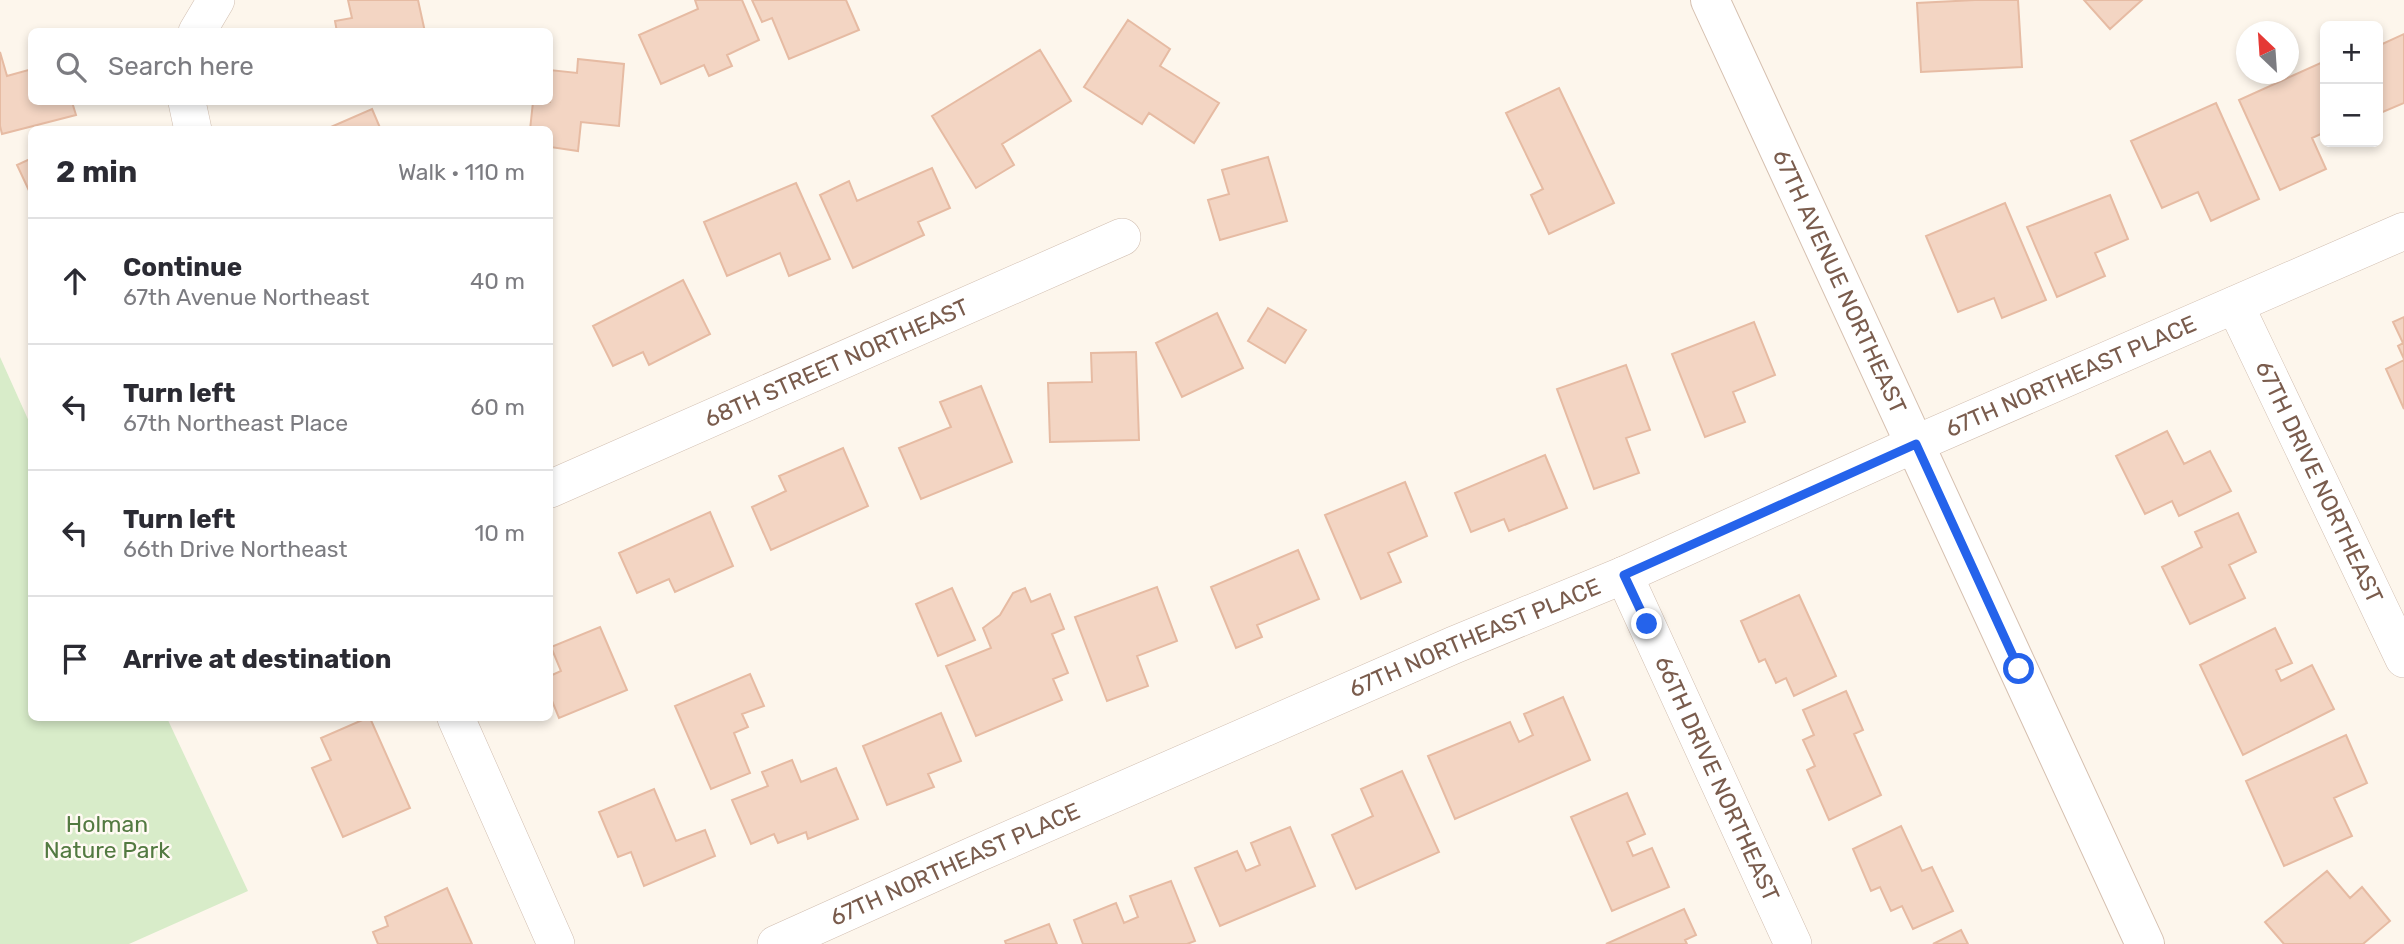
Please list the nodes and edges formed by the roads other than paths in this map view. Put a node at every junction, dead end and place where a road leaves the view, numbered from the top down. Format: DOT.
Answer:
graph roads {
  1 [pos="216,0"];
  2 [pos="1710,0"];
  3 [pos="199,28"];
  4 [pos="188,105"];
  5 [pos="192,126"];
  6 [pos="2404,231"];
  7 [pos="1122,237"];
  8 [pos="2235,305"];
  9 [pos="1916,444"];
  10 [pos="553,488"];
  11 [pos="1624,575"];
  12 [pos="2404,659"];
  13 [pos="458,721"];
  14 [pos="556,944"];
  15 [pos="776,944"];
  16 [pos="1793,944"];
  17 [pos="2145,944"];
  1 -- 3 [label="street"];
  2 -- 9 [label="main road, 67TH AVENUE NORTHEAST"];
  4 -- 5 [label="street"];
  6 -- 8 [label="street, 67TH NORTHEAST PLACE"];
  7 -- 10 [label="street, 68TH STREET NORTHEAST"];
  8 -- 9 [label="street, 67TH NORTHEAST PLACE"];
  8 -- 12 [label="street, 67TH DRIVE NORTHEAST"];
  9 -- 11 [label="street, 67TH NORTHEAST PLACE"];
  9 -- 17 [label="main road, 67TH AVENUE NORTHEAST"];
  11 -- 15 [label="street, 67TH NORTHEAST PLACE"];
  11 -- 16 [label="street, 66TH DRIVE NORTHEAST"];
  13 -- 14 [label="street"];
}
